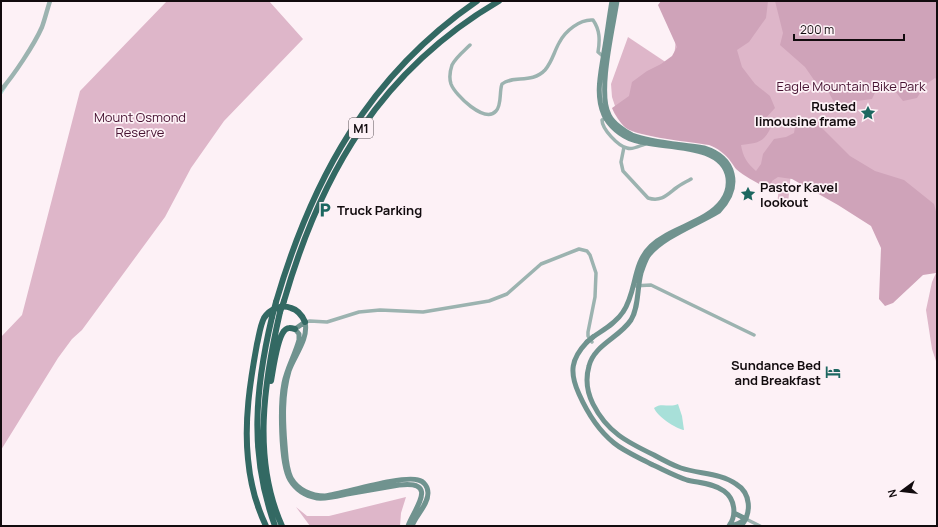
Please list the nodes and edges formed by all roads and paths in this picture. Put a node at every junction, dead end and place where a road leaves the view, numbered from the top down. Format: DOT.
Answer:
graph roads {
  1 [pos="50,1"];
  2 [pos="477,1"];
  3 [pos="499,1"];
  4 [pos="612,1"];
  5 [pos="617,1"];
  6 [pos="470,45"];
  7 [pos="606,58"];
  8 [pos="1,90"];
  9 [pos="608,117"];
  10 [pos="647,143"];
  11 [pos="624,147"];
  12 [pos="691,180"];
  13 [pos="636,286"];
  14 [pos="306,322"];
  15 [pos="296,329"];
  16 [pos="754,336"];
  17 [pos="590,340"];
  18 [pos="269,487"];
  19 [pos="734,513"];
  20 [pos="746,519"];
  21 [pos="730,525"];
  22 [pos="266,526"];
  23 [pos="275,526"];
  24 [pos="282,526"];
  25 [pos="408,526"];
  26 [pos="412,526"];
  27 [pos="741,526"];
  28 [pos="760,526"];
  1 -- 8 [label="street"];
  2 -- 23 [label="highway, M1, bridge"];
  3 -- 18 [label="highway, M1, bridge"];
  4 -- 7 [label="main road"];
  5 -- 7 [label="main road"];
  6 -- 7 [label="street"];
  7 -- 9 [label="main road"];
  9 -- 10 [label="main road"];
  9 -- 11 [label="street"];
  9 -- 13 [label="main road"];
  10 -- 11 [label="street"];
  10 -- 13 [label="main road"];
  11 -- 12 [label="street"];
  13 -- 16 [label="street"];
  13 -- 17 [label="main road"];
  13 -- 20 [label="main road"];
  14 -- 15 [label="main road"];
  14 -- 17 [label="street"];
  14 -- 22 [label="highway"];
  14 -- 26 [label="main road"];
  15 -- 18 [label="highway"];
  15 -- 25 [label="main road"];
  17 -- 19 [label="main road"];
  18 -- 24 [label="highway, M1"];
  19 -- 20 [label="main road"];
  19 -- 21 [label="main road"];
  20 -- 21 [label="main road"];
  20 -- 27 [label="main road"];
  20 -- 28 [label="street"];
}
